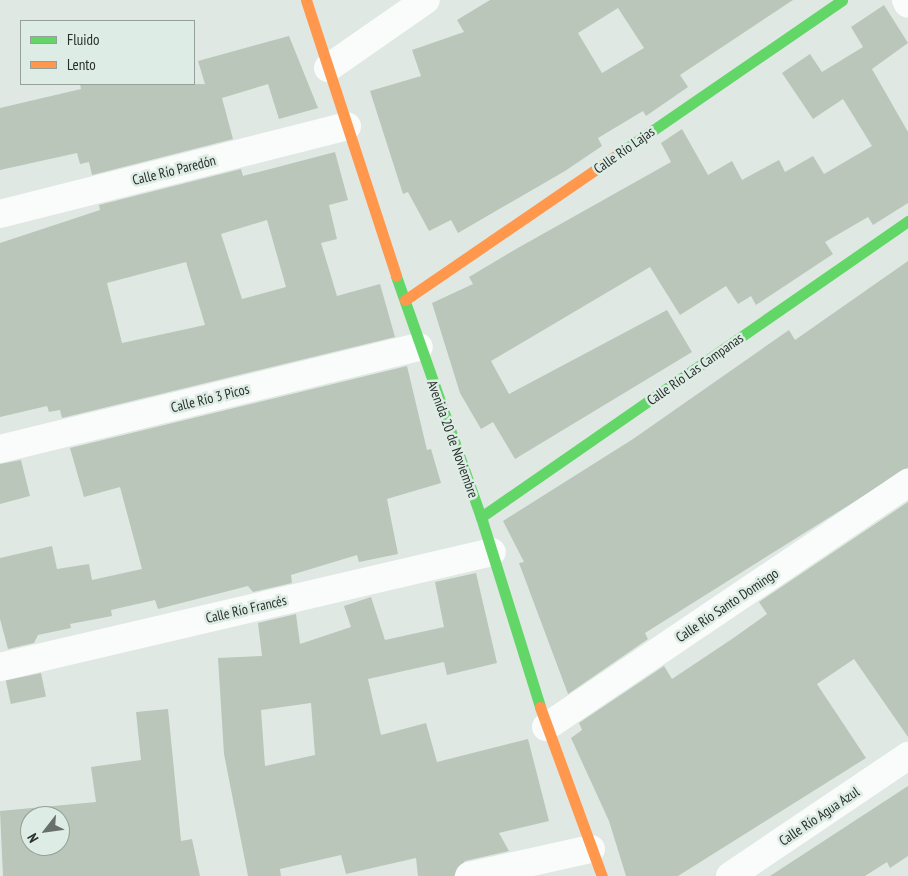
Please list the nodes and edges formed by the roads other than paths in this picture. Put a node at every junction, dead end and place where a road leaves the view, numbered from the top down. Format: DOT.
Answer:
graph roads {
  1 [pos="306,0"];
  2 [pos="426,0"];
  3 [pos="842,0"];
  4 [pos="906,0"];
  5 [pos="908,4"];
  6 [pos="328,68"];
  7 [pos="348,126"];
  8 [pos="0,214"];
  9 [pos="908,221"];
  10 [pos="405,300"];
  11 [pos="419,347"];
  12 [pos="0,449"];
  13 [pos="908,483"];
  14 [pos="481,517"];
  15 [pos="492,552"];
  16 [pos="0,667"];
  17 [pos="546,727"];
  18 [pos="908,756"];
  19 [pos="591,848"];
  20 [pos="469,876"];
  21 [pos="602,876"];
  22 [pos="730,876"];
  1 -- 6 [label="street, Avenida 20 de Noviembre"];
  2 -- 6 [label="street"];
  3 -- 10 [label="street, Calle Río Lajas"];
  4 -- 5 [label="street"];
  6 -- 7 [label="street, Avenida 20 de Noviembre"];
  7 -- 8 [label="street, Calle Río Paredón"];
  7 -- 10 [label="street, Avenida 20 de Noviembre"];
  9 -- 14 [label="street, Calle Río Las Campanas"];
  10 -- 11 [label="street, Avenida 20 de Noviembre"];
  11 -- 12 [label="street, Calle Río 3 Picos"];
  11 -- 14 [label="street, Avenida 20 de Noviembre"];
  13 -- 17 [label="street, Calle Río Santo Domingo"];
  14 -- 15 [label="street, Avenida 20 de Noviembre"];
  15 -- 16 [label="street, Calle Río Francés"];
  15 -- 17 [label="street, Avenida 20 de Noviembre"];
  17 -- 19 [label="street, Avenida 20 de Noviembre"];
  18 -- 22 [label="street, Calle Río Agua Azul"];
  19 -- 20 [label="street"];
  19 -- 21 [label="street, Avenida 20 de Noviembre"];
}
